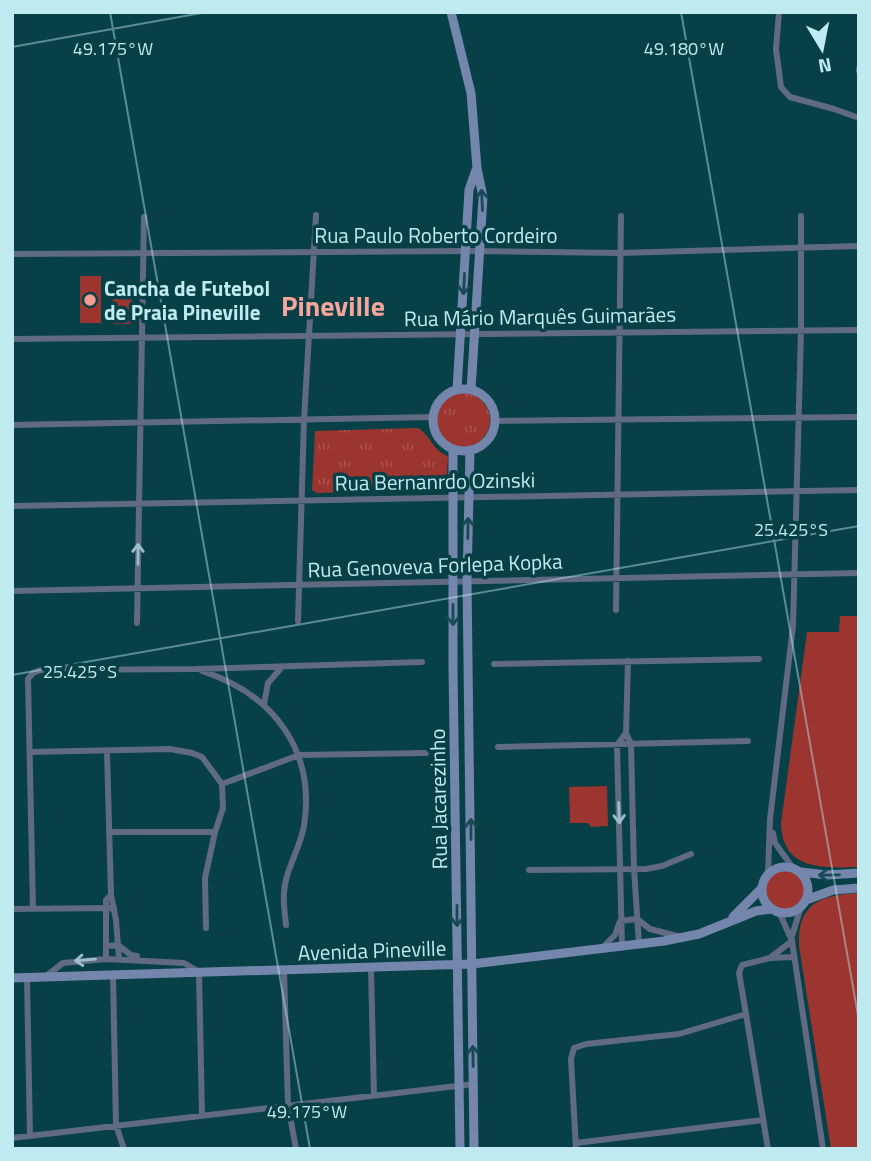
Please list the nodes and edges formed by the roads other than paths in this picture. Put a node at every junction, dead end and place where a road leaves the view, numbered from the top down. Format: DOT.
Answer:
graph roads {
  1 [pos="451,12"];
  2 [pos="779,12"];
  3 [pos="859,118"];
  4 [pos="477,168"];
  5 [pos="316,215"];
  6 [pos="621,216"];
  7 [pos="801,216"];
  8 [pos="144,217"];
  9 [pos="859,246"];
  10 [pos="802,248"];
  11 [pos="466,251"];
  12 [pos="481,252"];
  13 [pos="312,253"];
  14 [pos="620,253"];
  15 [pos="12,254"];
  16 [pos="143,255"];
  17 [pos="801,330"];
  18 [pos="859,330"];
  19 [pos="618,333"];
  20 [pos="461,334"];
  21 [pos="475,334"];
  22 [pos="308,336"];
  23 [pos="141,337"];
  24 [pos="12,339"];
  25 [pos="457,390"];
  26 [pos="471,390"];
  27 [pos="859,416"];
  28 [pos="433,417"];
  29 [pos="799,417"];
  30 [pos="618,419"];
  31 [pos="304,420"];
  32 [pos="494,421"];
  33 [pos="140,423"];
  34 [pos="12,425"];
  35 [pos="453,449"];
  36 [pos="470,450"];
  37 [pos="859,490"];
  38 [pos="797,492"];
  39 [pos="619,496"];
  40 [pos="469,498"];
  41 [pos="453,499"];
  42 [pos="301,502"];
  43 [pos="139,504"];
  44 [pos="12,506"];
  45 [pos="859,573"];
  46 [pos="796,575"];
  47 [pos="615,578"];
  48 [pos="467,580"];
  49 [pos="453,581"];
  50 [pos="299,586"];
  51 [pos="138,589"];
  52 [pos="12,591"];
  53 [pos="616,610"];
  54 [pos="298,621"];
  55 [pos="136,623"];
  56 [pos="759,659"];
  57 [pos="422,662"];
  58 [pos="628,662"];
  59 [pos="494,664"];
  60 [pos="282,667"];
  61 [pos="196,669"];
  62 [pos="264,704"];
  63 [pos="626,733"];
  64 [pos="748,741"];
  65 [pos="631,744"];
  66 [pos="617,745"];
  67 [pos="499,747"];
  68 [pos="30,752"];
  69 [pos="107,752"];
  70 [pos="426,752"];
  71 [pos="299,755"];
  72 [pos="456,772"];
  73 [pos="471,774"];
  74 [pos="222,783"];
  75 [pos="770,819"];
  76 [pos="109,832"];
  77 [pos="215,832"];
  78 [pos="691,854"];
  79 [pos="621,869"];
  80 [pos="634,869"];
  81 [pos="796,869"];
  82 [pos="529,870"];
  83 [pos="768,874"];
  84 [pos="856,874"];
  85 [pos="857,888"];
  86 [pos="761,889"];
  87 [pos="804,903"];
  88 [pos="110,908"];
  89 [pos="12,909"];
  90 [pos="33,909"];
  91 [pos="775,911"];
  92 [pos="637,919"];
  93 [pos="620,921"];
  94 [pos="728,922"];
  95 [pos="286,925"];
  96 [pos="206,928"];
  97 [pos="638,931"];
  98 [pos="621,932"];
  99 [pos="682,937"];
  100 [pos="791,940"];
  101 [pos="639,944"];
  102 [pos="118,945"];
  103 [pos="622,945"];
  104 [pos="106,946"];
  105 [pos="601,948"];
  106 [pos="793,957"];
  107 [pos="770,958"];
  108 [pos="106,959"];
  109 [pos="119,959"];
  110 [pos="148,960"];
  111 [pos="472,964"];
  112 [pos="457,965"];
  113 [pos="371,969"];
  114 [pos="284,971"];
  115 [pos="199,972"];
  116 [pos="113,975"];
  117 [pos="46,976"];
  118 [pos="12,978"];
  119 [pos="27,978"];
  120 [pos="746,1014"];
  121 [pos="460,1084"];
  122 [pos="474,1084"];
  123 [pos="374,1095"];
  124 [pos="288,1105"];
  125 [pos="202,1115"];
  126 [pos="763,1120"];
  127 [pos="116,1125"];
  128 [pos="30,1136"];
  129 [pos="12,1138"];
  130 [pos="576,1146"];
  131 [pos="124,1149"];
  132 [pos="296,1149"];
  133 [pos="460,1149"];
  134 [pos="474,1149"];
  135 [pos="768,1149"];
  136 [pos="823,1149"];
  1 -- 4 [label="street"];
  2 -- 3 [label="street"];
  4 -- 11 [label="street"];
  12 -- 4 [label="street, one-way"];
  5 -- 13 [label="street"];
  6 -- 14 [label="street"];
  7 -- 10 [label="street"];
  8 -- 16 [label="street"];
  9 -- 10 [label="street, Rua Paulo Roberto Cordeiro"];
  10 -- 14 [label="street, Rua Paulo Roberto Cordeiro"];
  10 -- 17 [label="street"];
  11 -- 12 [label="street, Rua Paulo Roberto Cordeiro"];
  11 -- 13 [label="street, Rua Paulo Roberto Cordeiro"];
  11 -- 20 [label="street, one-way"];
  12 -- 14 [label="street, Rua Paulo Roberto Cordeiro"];
  12 -- 21 [label="street"];
  13 -- 16 [label="street, Rua Paulo Roberto Cordeiro"];
  13 -- 22 [label="street"];
  14 -- 19 [label="street"];
  15 -- 16 [label="street, Rua Paulo Roberto Cordeiro"];
  16 -- 23 [label="street"];
  17 -- 18 [label="street, Rua Mário Marquês Guimarães"];
  17 -- 19 [label="street, Rua Mário Marquês Guimarães"];
  17 -- 29 [label="street"];
  19 -- 21 [label="street, Rua Mário Marquês Guimarães"];
  19 -- 30 [label="street"];
  20 -- 21 [label="street, Rua Mário Marquês Guimarães"];
  20 -- 22 [label="street, Rua Mário Marquês Guimarães"];
  20 -- 25 [label="street"];
  21 -- 26 [label="street"];
  22 -- 23 [label="street, Rua Mário Marquês Guimarães"];
  22 -- 31 [label="street"];
  23 -- 24 [label="street, Rua Mário Marquês Guimarães"];
  23 -- 33 [label="street"];
  25 -- 26 [label="street"];
  25 -- 28 [label="street"];
  26 -- 32 [label="street"];
  27 -- 29 [label="street"];
  28 -- 31 [label="street"];
  28 -- 35 [label="street"];
  29 -- 30 [label="street"];
  29 -- 38 [label="street"];
  30 -- 32 [label="street"];
  30 -- 39 [label="street"];
  31 -- 33 [label="street"];
  31 -- 42 [label="street"];
  32 -- 36 [label="street"];
  33 -- 34 [label="street"];
  33 -- 43 [label="street"];
  35 -- 36 [label="street"];
  35 -- 41 [label="street, Rua Jacarezinho"];
  36 -- 40 [label="street, Rua Jacarezinho"];
  37 -- 38 [label="street, Rua Bernanrdo Ozinski"];
  38 -- 39 [label="street, Rua Bernanrdo Ozinski"];
  38 -- 46 [label="street"];
  39 -- 40 [label="street, Rua Bernanrdo Ozinski"];
  39 -- 47 [label="street"];
  40 -- 41 [label="street, Rua Bernanrdo Ozinski"];
  48 -- 40 [label="street, Rua Jacarezinho, one-way"];
  41 -- 42 [label="street, Rua Bernanrdo Ozinski"];
  41 -- 49 [label="street, Rua Jacarezinho"];
  42 -- 43 [label="street, Rua Bernanrdo Ozinski"];
  42 -- 50 [label="street"];
  43 -- 44 [label="street, Rua Bernanrdo Ozinski"];
  51 -- 43 [label="street, one-way"];
  45 -- 46 [label="street, Rua Genoveva Forlepa Kopka"];
  46 -- 47 [label="street, Rua Genoveva Forlepa Kopka"];
  46 -- 75 [label="street"];
  47 -- 48 [label="street, Rua Genoveva Forlepa Kopka"];
  47 -- 53 [label="street"];
  48 -- 49 [label="street, Rua Genoveva Forlepa Kopka"];
  48 -- 73 [label="street, Rua Jacarezinho"];
  49 -- 50 [label="street, Rua Genoveva Forlepa Kopka"];
  49 -- 72 [label="street, Rua Jacarezinho, one-way"];
  50 -- 51 [label="street, Rua Genoveva Forlepa Kopka"];
  50 -- 54 [label="street"];
  51 -- 52 [label="street, Rua Genoveva Forlepa Kopka"];
  51 -- 55 [label="street"];
  56 -- 58 [label="street"];
  57 -- 60 [label="street"];
  58 -- 59 [label="street"];
  58 -- 63 [label="street"];
  60 -- 61 [label="street"];
  60 -- 62 [label="street"];
  61 -- 62 [label="street"];
  61 -- 68 [label="street"];
  62 -- 71 [label="street"];
  63 -- 65 [label="street"];
  63 -- 66 [label="street"];
  64 -- 65 [label="street"];
  65 -- 66 [label="street"];
  65 -- 80 [label="street"];
  66 -- 67 [label="street"];
  66 -- 79 [label="street, one-way"];
  68 -- 69 [label="street"];
  68 -- 90 [label="street"];
  69 -- 74 [label="street"];
  69 -- 76 [label="street"];
  70 -- 71 [label="street"];
  71 -- 74 [label="street"];
  71 -- 95 [label="street"];
  72 -- 73 [label="street"];
  72 -- 112 [label="street, Rua Jacarezinho, one-way"];
  111 -- 73 [label="street, Rua Jacarezinho, one-way"];
  74 -- 77 [label="street"];
  75 -- 81 [label="street"];
  75 -- 83 [label="street"];
  76 -- 77 [label="street"];
  76 -- 88 [label="street"];
  77 -- 96 [label="street"];
  78 -- 80 [label="street"];
  79 -- 80 [label="street"];
  79 -- 82 [label="street"];
  79 -- 93 [label="street"];
  80 -- 92 [label="street"];
  81 -- 83 [label="street"];
  84 -- 81 [label="street, one-way"];
  81 -- 87 [label="street"];
  83 -- 86 [label="street"];
  84 -- 85 [label="street"];
  85 -- 87 [label="street"];
  86 -- 91 [label="street"];
  86 -- 94 [label="street, Avenida Pineville"];
  87 -- 91 [label="street"];
  87 -- 100 [label="street"];
  88 -- 90 [label="street"];
  88 -- 102 [label="street"];
  88 -- 104 [label="street"];
  89 -- 90 [label="street"];
  91 -- 94 [label="street, Avenida Pineville"];
  91 -- 100 [label="street"];
  92 -- 93 [label="street"];
  92 -- 97 [label="street"];
  92 -- 99 [label="street"];
  93 -- 98 [label="street"];
  93 -- 105 [label="street"];
  94 -- 99 [label="street, Avenida Pineville"];
  97 -- 98 [label="street"];
  97 -- 101 [label="street"];
  98 -- 103 [label="street"];
  99 -- 101 [label="street, Avenida Pineville"];
  100 -- 106 [label="street"];
  100 -- 107 [label="street"];
  101 -- 103 [label="street, Avenida Pineville"];
  102 -- 104 [label="street"];
  102 -- 109 [label="street"];
  102 -- 110 [label="street"];
  103 -- 105 [label="street, Avenida Pineville"];
  104 -- 108 [label="street"];
  105 -- 111 [label="street, Avenida Pineville"];
  106 -- 107 [label="street"];
  106 -- 136 [label="street"];
  107 -- 120 [label="street"];
  108 -- 109 [label="street"];
  108 -- 117 [label="street, one-way"];
  109 -- 110 [label="street"];
  110 -- 115 [label="street"];
  111 -- 112 [label="street, Avenida Pineville"];
  122 -- 111 [label="street, Rua Jacarezinho, one-way"];
  112 -- 113 [label="street, Avenida Pineville"];
  112 -- 121 [label="street, Rua Jacarezinho"];
  113 -- 114 [label="street, Avenida Pineville"];
  113 -- 123 [label="street"];
  114 -- 115 [label="street, Avenida Pineville"];
  114 -- 124 [label="street"];
  115 -- 116 [label="street, Avenida Pineville"];
  115 -- 125 [label="street"];
  116 -- 117 [label="street, Avenida Pineville"];
  116 -- 127 [label="street"];
  117 -- 119 [label="street, Avenida Pineville"];
  118 -- 119 [label="street, Avenida Pineville"];
  119 -- 128 [label="street"];
  120 -- 126 [label="street"];
  120 -- 130 [label="street"];
  121 -- 122 [label="street"];
  121 -- 123 [label="street"];
  121 -- 133 [label="street, Rua Jacarezinho"];
  122 -- 134 [label="street, Rua Jacarezinho"];
  123 -- 124 [label="street"];
  124 -- 125 [label="street"];
  124 -- 132 [label="street"];
  125 -- 127 [label="street"];
  126 -- 130 [label="street"];
  126 -- 135 [label="street"];
  127 -- 128 [label="street"];
  127 -- 131 [label="street"];
  128 -- 129 [label="street"];
}
